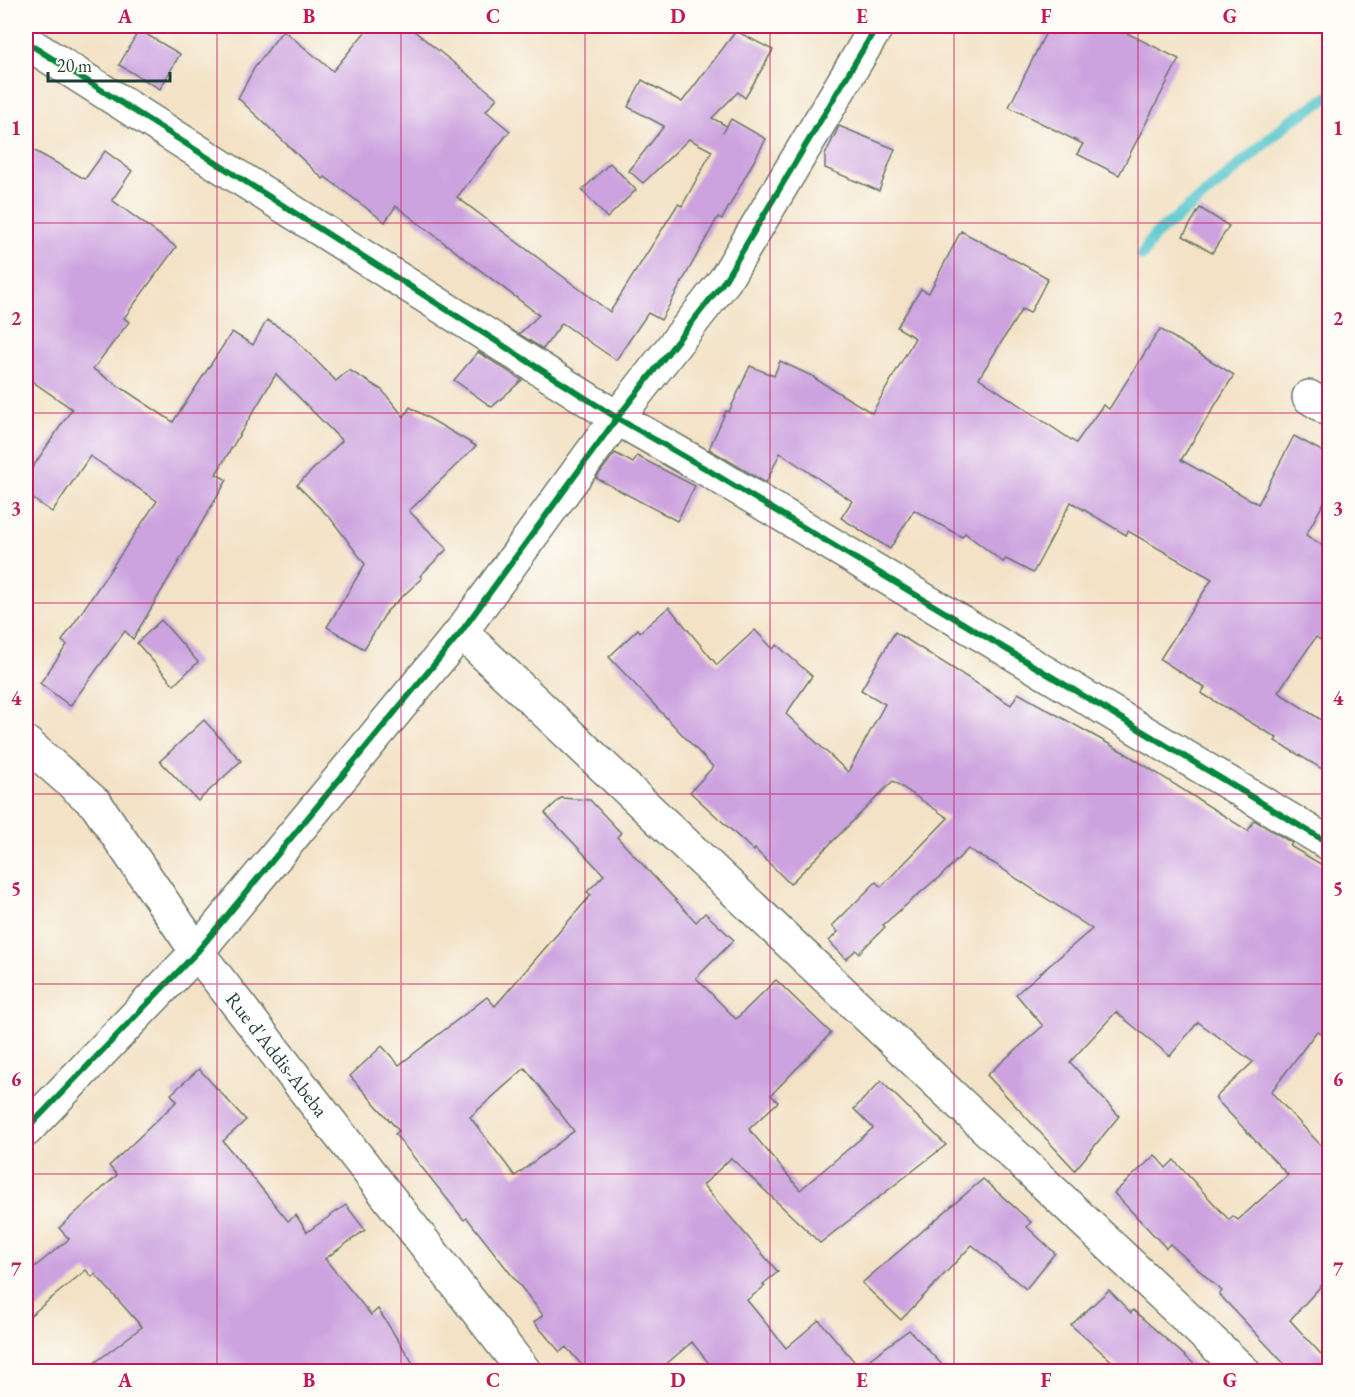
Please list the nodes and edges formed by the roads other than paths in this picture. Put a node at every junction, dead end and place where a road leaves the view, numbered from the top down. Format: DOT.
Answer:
graph roads {
  1 [pos="878,26"];
  2 [pos="26,42"];
  3 [pos="617,418"];
  4 [pos="461,632"];
  5 [pos="26,743"];
  6 [pos="1329,844"];
  7 [pos="197,952"];
  8 [pos="26,1130"];
  9 [pos="525,1371"];
  10 [pos="1244,1371"];
  1 -- 3 [label="street"];
  2 -- 3 [label="street"];
  3 -- 4 [label="street"];
  3 -- 6 [label="street"];
  4 -- 7 [label="street"];
  4 -- 10 [label="street"];
  5 -- 7 [label="street, Rue d'Addis-Abeba"];
  7 -- 8 [label="street"];
  7 -- 9 [label="street, Rue d'Addis-Abeba"];
}
